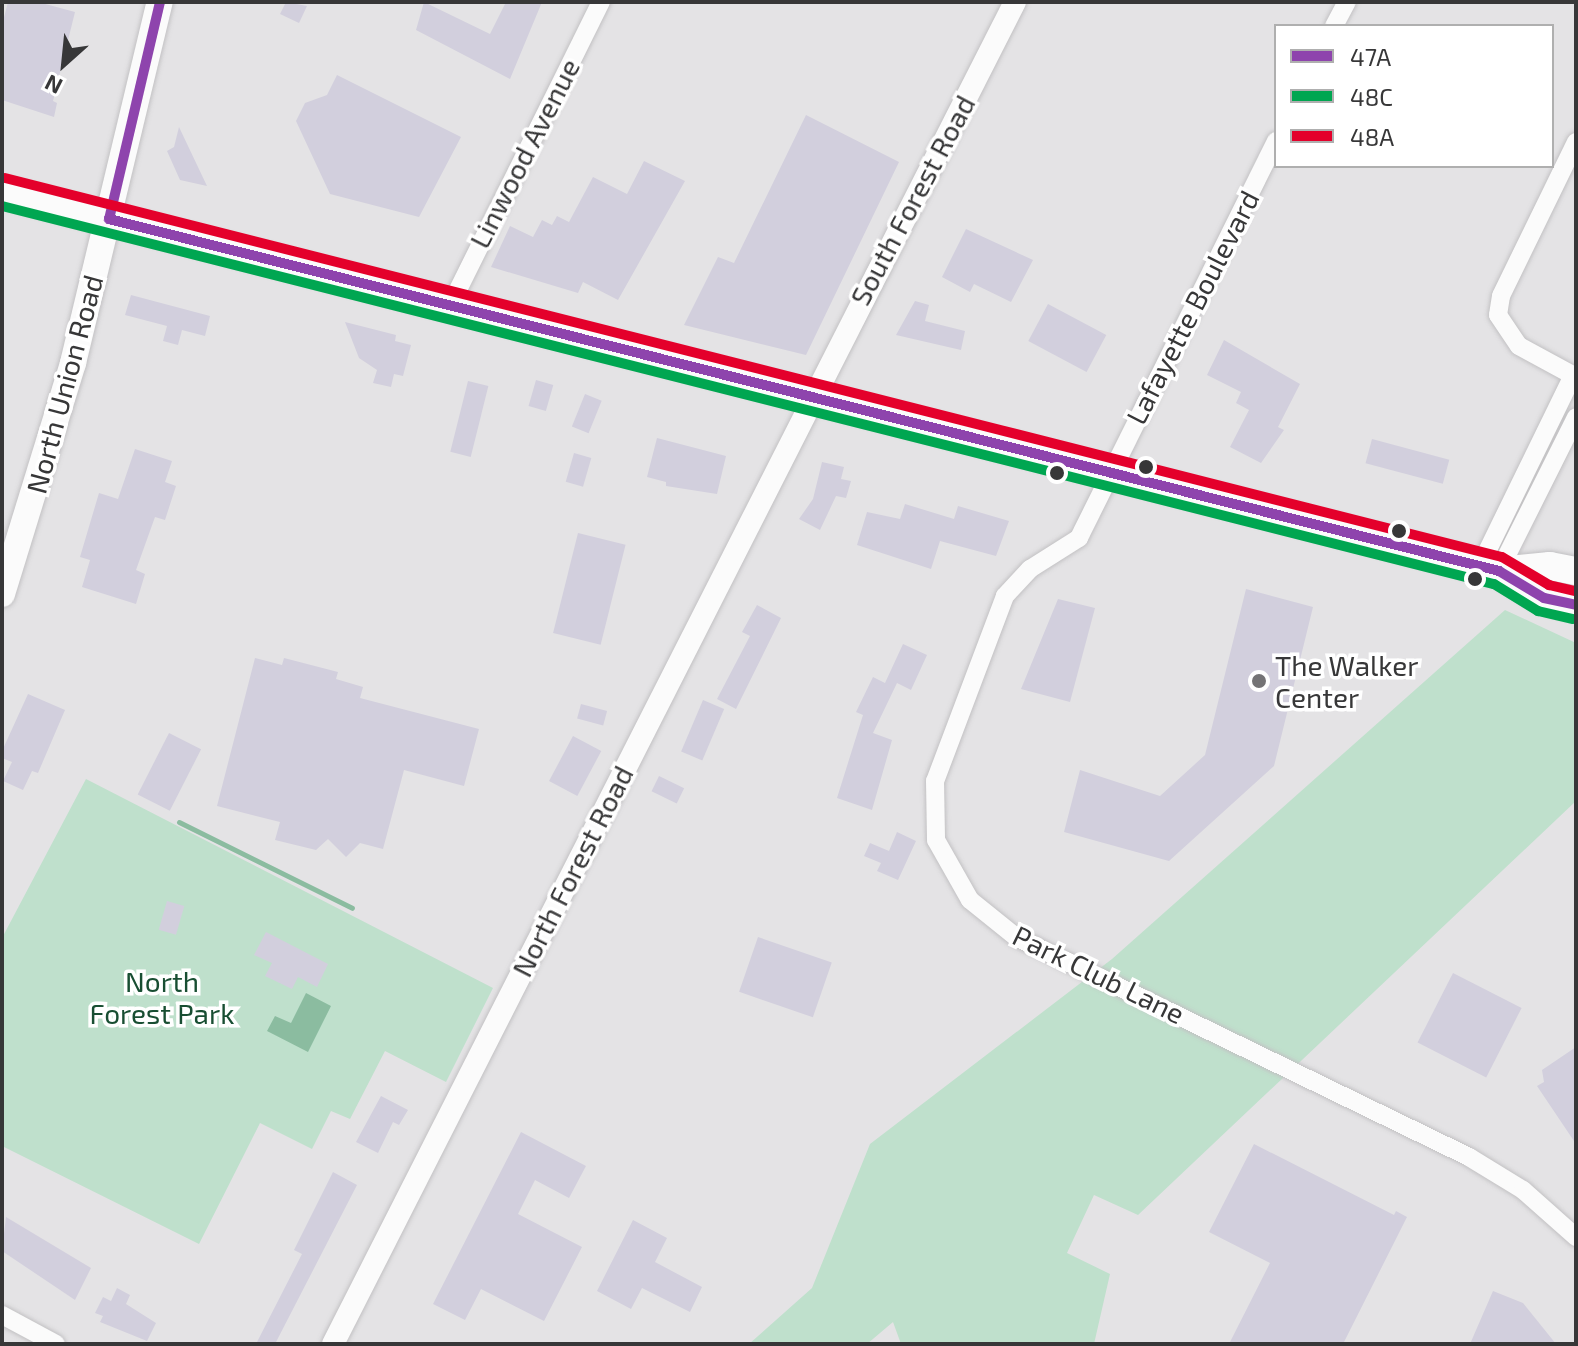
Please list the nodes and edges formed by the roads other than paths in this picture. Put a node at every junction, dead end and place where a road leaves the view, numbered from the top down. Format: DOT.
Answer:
graph roads {
  1 [pos="160,2"];
  2 [pos="601,2"];
  3 [pos="1015,2"];
  4 [pos="1347,2"];
  5 [pos="1335,24"];
  6 [pos="1576,142"];
  7 [pos="1274,145"];
  8 [pos="2,192"];
  9 [pos="109,219"];
  10 [pos="450,306"];
  11 [pos="1574,376"];
  12 [pos="810,398"];
  13 [pos="1576,417"];
  14 [pos="1109,473"];
  15 [pos="1490,568"];
  16 [pos="1576,571"];
  17 [pos="2,594"];
  18 [pos="1576,605"];
  19 [pos="1576,1237"];
  20 [pos="2,1315"];
  21 [pos="56,1344"];
  22 [pos="333,1344"];
  1 -- 9 [label="main road, North Union Road"];
  2 -- 10 [label="street, Linwood Avenue"];
  3 -- 12 [label="street, South Forest Road"];
  4 -- 5 [label="street"];
  6 -- 11 [label="street"];
  7 -- 14 [label="street, Lafayette Boulevard"];
  8 -- 9 [label="main road"];
  9 -- 10 [label="main road"];
  9 -- 17 [label="main road, North Union Road"];
  10 -- 12 [label="main road"];
  11 -- 15 [label="street"];
  12 -- 14 [label="main road"];
  12 -- 22 [label="street, North Forest Road"];
  13 -- 15 [label="street"];
  14 -- 15 [label="main road"];
  14 -- 19 [label="street, Park Club Lane"];
  15 -- 16 [label="main road"];
  15 -- 18 [label="main road"];
  20 -- 21 [label="street"];
}
